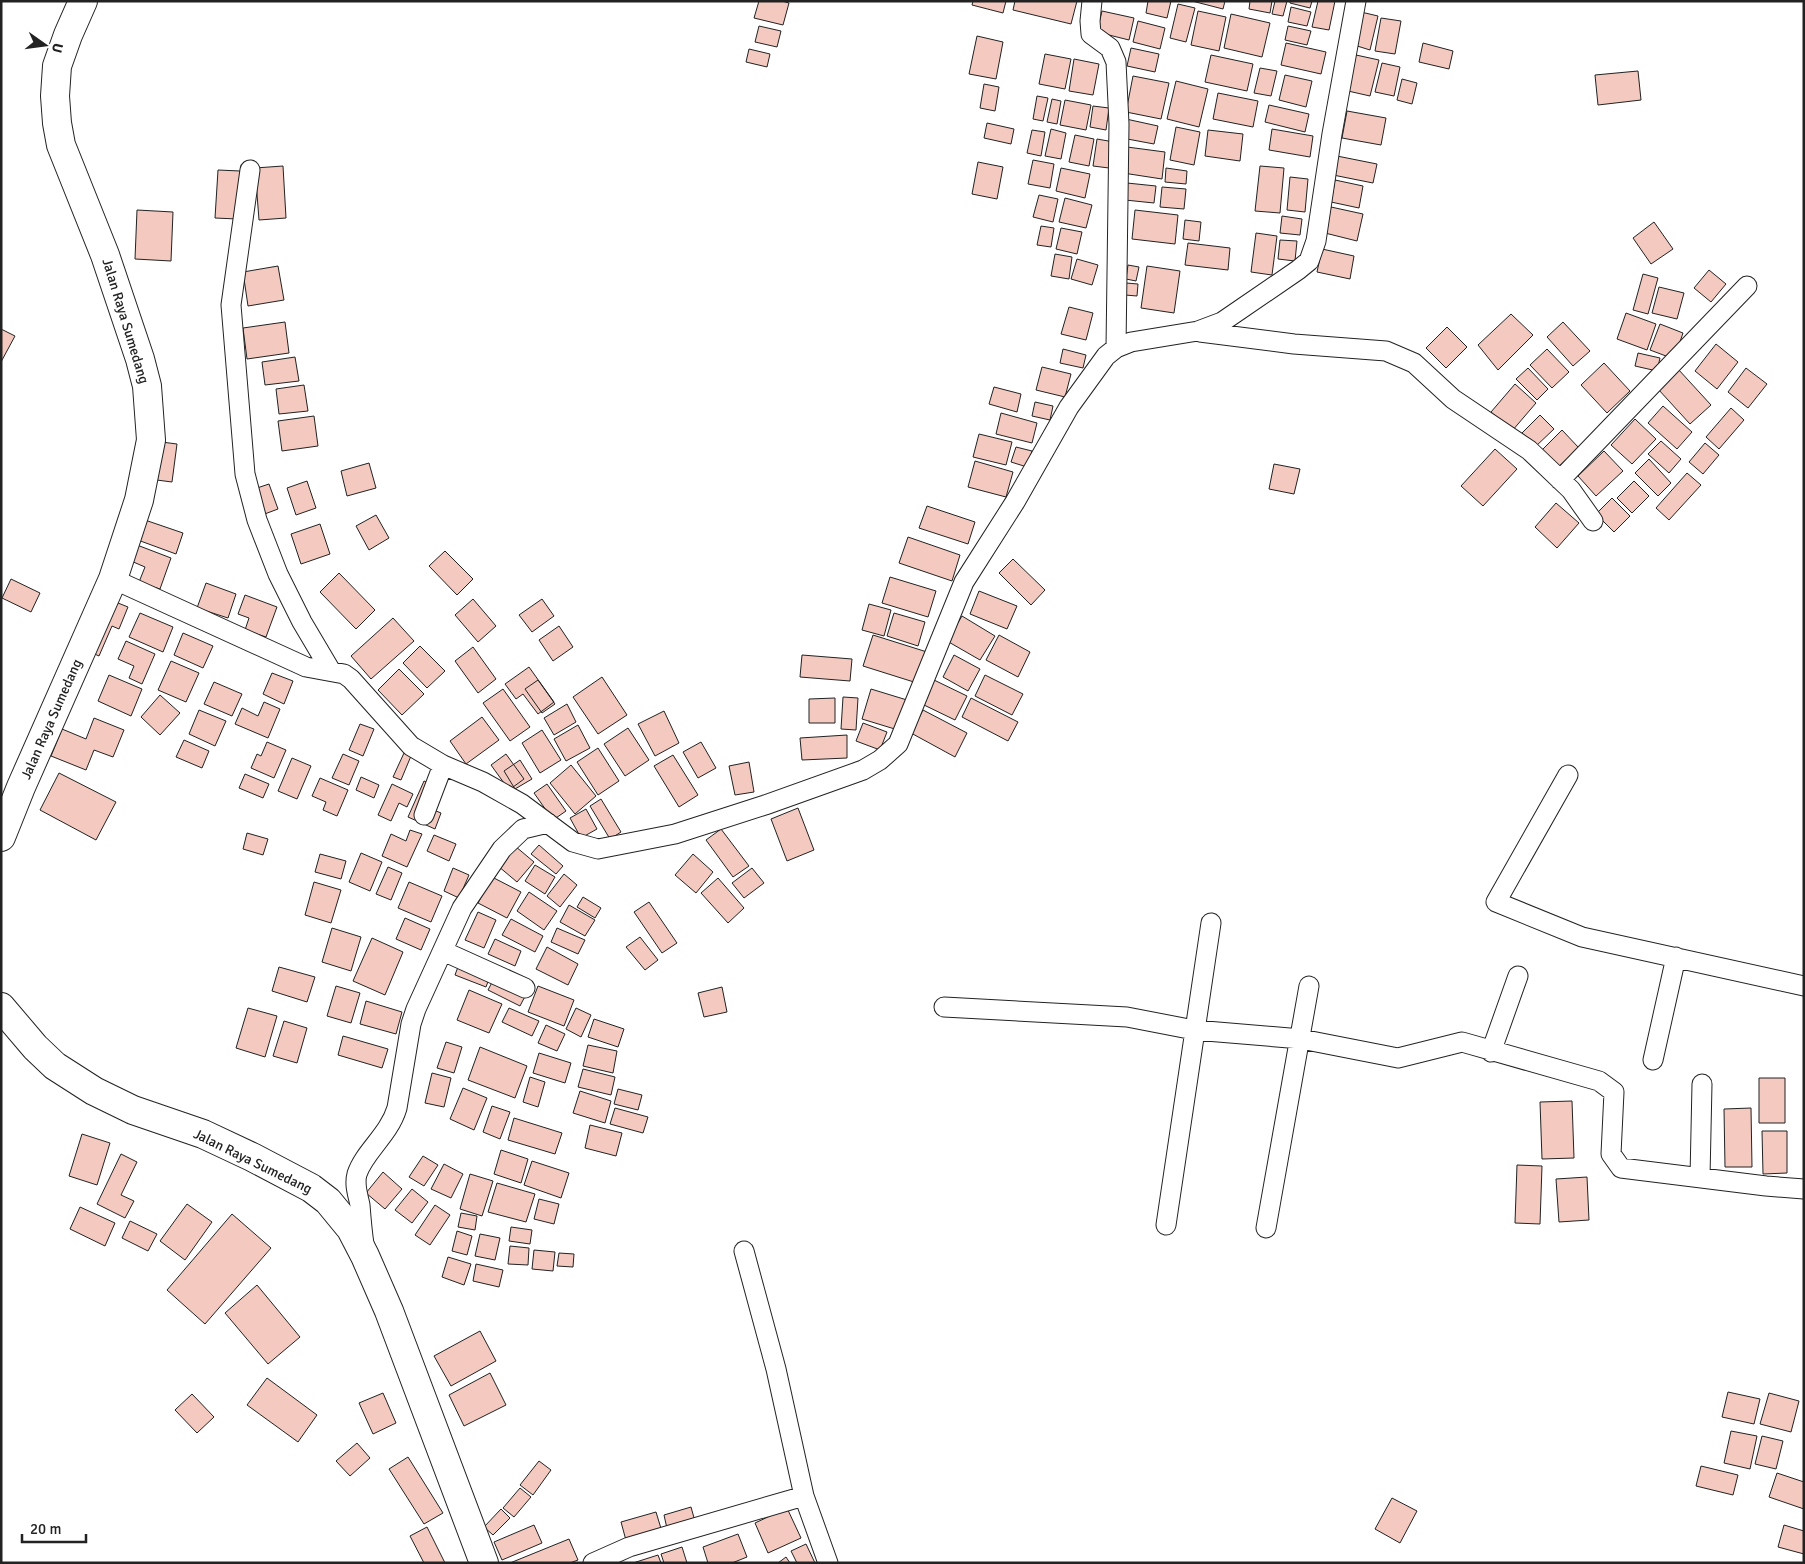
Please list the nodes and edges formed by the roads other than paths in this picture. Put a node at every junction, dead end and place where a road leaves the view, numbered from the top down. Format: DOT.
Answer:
graph roads {
  1 [pos="83,1"];
  2 [pos="1092,1"];
  3 [pos="1356,1"];
  4 [pos="250,170"];
  5 [pos="1747,286"];
  6 [pos="1198,331"];
  7 [pos="1116,348"];
  8 [pos="1560,480"];
  9 [pos="1593,521"];
  10 [pos="113,578"];
  11 [pos="331,670"];
  12 [pos="443,765"];
  13 [pos="1568,775"];
  14 [pos="424,815"];
  15 [pos="548,823"];
  16 [pos="1,837"];
  17 [pos="1211,923"];
  18 [pos="442,951"];
  19 [pos="1676,957"];
  20 [pos="1518,976"];
  21 [pos="1309,986"];
  22 [pos="1804,986"];
  23 [pos="525,988"];
  24 [pos="1,1007"];
  25 [pos="944,1007"];
  26 [pos="1194,1030"];
  27 [pos="1300,1039"];
  28 [pos="1491,1052"];
  29 [pos="1653,1060"];
  30 [pos="1702,1084"];
  31 [pos="1700,1177"];
  32 [pos="1804,1189"];
  33 [pos="1166,1225"];
  34 [pos="1266,1228"];
  35 [pos="744,1250"];
  36 [pos="365,1256"];
  37 [pos="804,1496"];
  38 [pos="484,1563"];
  39 [pos="593,1563"];
  40 [pos="828,1563"];
  1 -- 10 [label="highway, Jalan Raya Sumedang"];
  2 -- 7 [label="street"];
  3 -- 6 [label="street"];
  4 -- 11 [label="street"];
  5 -- 8 [label="street"];
  6 -- 7 [label="street"];
  6 -- 8 [label="street"];
  7 -- 15 [label="street"];
  8 -- 9 [label="street"];
  10 -- 11 [label="street"];
  10 -- 16 [label="highway, Jalan Raya Sumedang"];
  11 -- 12 [label="street"];
  12 -- 14 [label="street"];
  12 -- 15 [label="street"];
  13 -- 19 [label="street"];
  15 -- 18 [label="street"];
  17 -- 26 [label="street"];
  18 -- 23 [label="street"];
  18 -- 36 [label="street"];
  19 -- 22 [label="street"];
  19 -- 29 [label="street"];
  20 -- 28 [label="street"];
  21 -- 27 [label="street"];
  24 -- 36 [label="highway, Jalan Raya Sumedang"];
  25 -- 26 [label="street"];
  26 -- 27 [label="street"];
  26 -- 33 [label="street"];
  27 -- 28 [label="street"];
  27 -- 34 [label="street"];
  28 -- 31 [label="street"];
  30 -- 31 [label="street"];
  31 -- 32 [label="street"];
  35 -- 37 [label="street"];
  36 -- 38 [label="highway, Jalan Raya Sumedang"];
  37 -- 39 [label="street"];
  37 -- 40 [label="street"];
}
